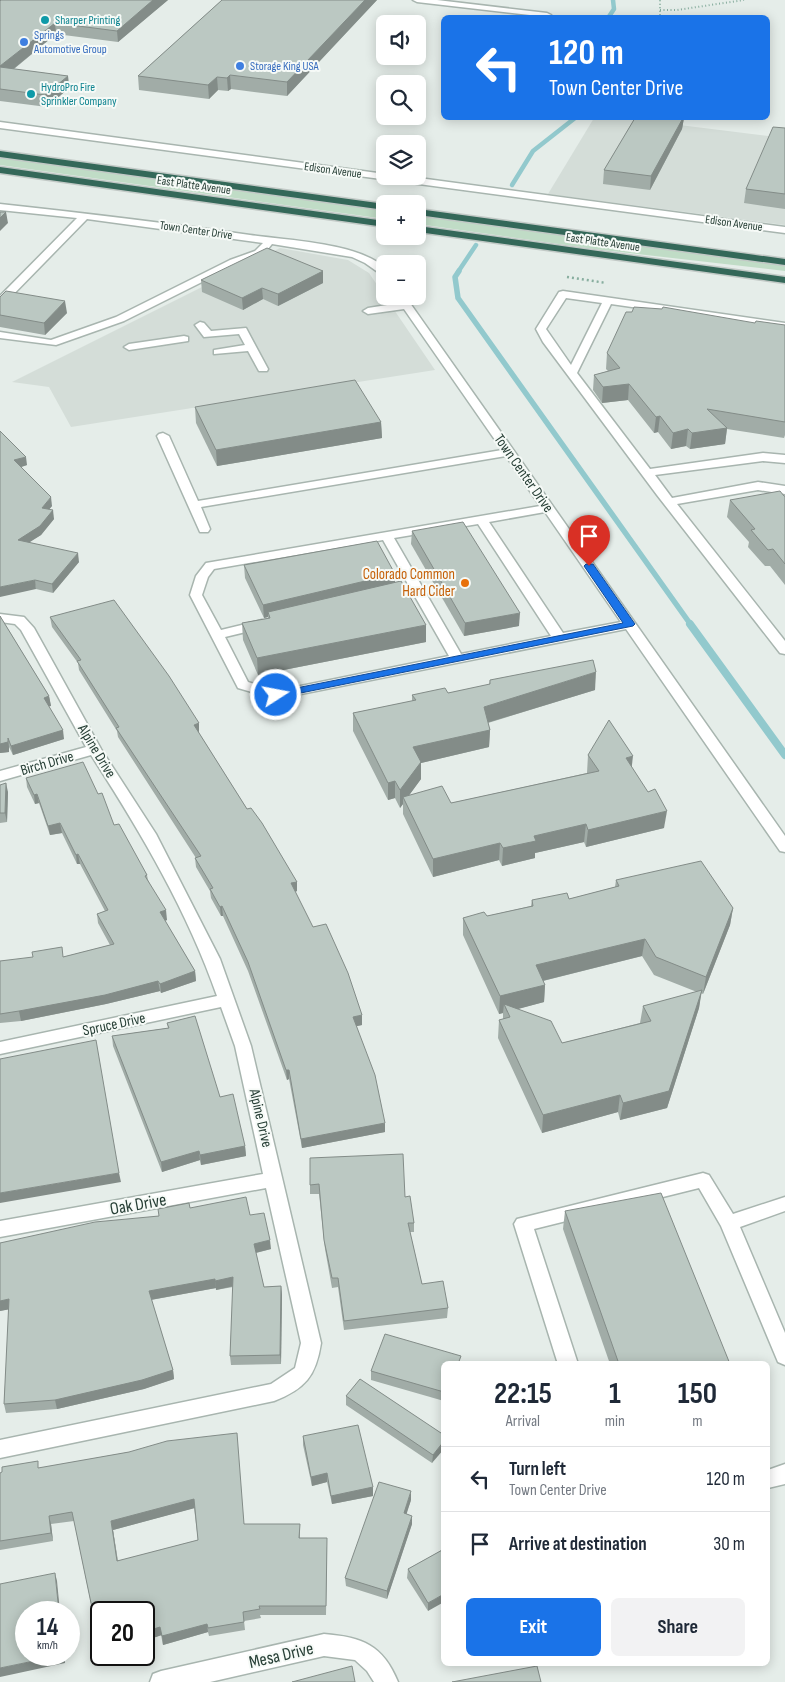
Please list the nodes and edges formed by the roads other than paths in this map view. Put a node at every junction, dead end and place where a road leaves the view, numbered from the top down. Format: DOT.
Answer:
graph roads {
  1 [pos="417,0"];
  2 [pos="547,15"];
  3 [pos="0,125"];
  4 [pos="0,154"];
  5 [pos="0,170"];
  6 [pos="376,206"];
  7 [pos="0,207"];
  8 [pos="426,213"];
  9 [pos="84,217"];
  10 [pos="376,223"];
  11 [pos="426,230"];
  12 [pos="785,230"];
  13 [pos="270,240"];
  14 [pos="785,262"];
  15 [pos="376,265"];
  16 [pos="785,280"];
  17 [pos="608,300"];
  18 [pos="0,302"];
  19 [pos="388,305"];
  20 [pos="405,305"];
  21 [pos="368,311"];
  22 [pos="200,325"];
  23 [pos="785,326"];
  24 [pos="0,335"];
  25 [pos="184,339"];
  26 [pos="129,347"];
  27 [pos="251,347"];
  28 [pos="218,352"];
  29 [pos="263,369"];
  30 [pos="572,374"];
  31 [pos="163,436"];
  32 [pos="509,452"];
  33 [pos="785,459"];
  34 [pos="647,473"];
  35 [pos="785,490"];
  36 [pos="669,502"];
  37 [pos="193,505"];
  38 [pos="549,508"];
  39 [pos="482,520"];
  40 [pos="204,529"];
  41 [pos="387,536"];
  42 [pos="416,588"];
  43 [pos="369,599"];
  44 [pos="0,618"];
  45 [pos="274,621"];
  46 [pos="630,624"];
  47 [pos="217,635"];
  48 [pos="559,638"];
  49 [pos="785,650"];
  50 [pos="457,659"];
  51 [pos="94,749"];
  52 [pos="0,776"];
  53 [pos="785,847"];
  54 [pos="227,1000"];
  55 [pos="0,1048"];
  56 [pos="275,1179"];
  57 [pos="785,1204"];
  58 [pos="729,1224"];
  59 [pos="0,1229"];
  60 [pos="785,1356"];
  61 [pos="567,1361"];
  62 [pos="0,1448"];
  63 [pos="785,1474"];
  64 [pos="770,1478"];
  65 [pos="161,1682"];
  66 [pos="387,1682"];
  1 -- 2 [label="street"];
  3 -- 12 [label="street, Edison Avenue"];
  4 -- 6 [label="highway, East Platte Avenue"];
  5 -- 10 [label="highway, East Platte Avenue"];
  7 -- 9 [label="street, Town Center Drive"];
  8 -- 14 [label="highway, East Platte Avenue"];
  9 -- 13 [label="street, Town Center Drive"];
  9 -- 18 [label="street"];
  11 -- 16 [label="highway, East Platte Avenue"];
  13 -- 15 [label="street, Town Center Drive"];
  13 -- 24 [label="street"];
  17 -- 23 [label="street"];
  17 -- 30 [label="street"];
  17 -- 30 [label="street"];
  19 -- 21 [label="street"];
  20 -- 32 [label="street, Town Center Drive"];
  22 -- 27 [label="street"];
  25 -- 26 [label="street"];
  27 -- 28 [label="street"];
  27 -- 29 [label="street"];
  30 -- 34 [label="street"];
  31 -- 37 [label="street"];
  32 -- 37 [label="street"];
  32 -- 38 [label="street, Town Center Drive"];
  33 -- 34 [label="street"];
  34 -- 36 [label="street"];
  35 -- 36 [label="street"];
  36 -- 49 [label="street"];
  37 -- 40 [label="street"];
  38 -- 39 [label="street"];
  38 -- 46 [label="street, Town Center Drive"];
  39 -- 41 [label="street"];
  39 -- 48 [label="street"];
  41 -- 42 [label="street"];
  41 -- 47 [label="street"];
  42 -- 43 [label="street"];
  42 -- 50 [label="street"];
  44 -- 51 [label="street, Alpine Drive"];
  45 -- 47 [label="street"];
  46 -- 48 [label="street"];
  46 -- 53 [label="street, Town Center Drive"];
  47 -- 50 [label="street"];
  48 -- 50 [label="street"];
  51 -- 52 [label="street, Birch Drive"];
  51 -- 54 [label="street, Alpine Drive"];
  54 -- 55 [label="street, Spruce Drive"];
  54 -- 56 [label="street, Alpine Drive"];
  56 -- 59 [label="street, Oak Drive"];
  56 -- 62 [label="street, Alpine Drive"];
  57 -- 58 [label="street"];
  58 -- 60 [label="street"];
  58 -- 61 [label="street"];
  63 -- 64 [label="street"];
  65 -- 66 [label="street, Mesa Drive"];
}
